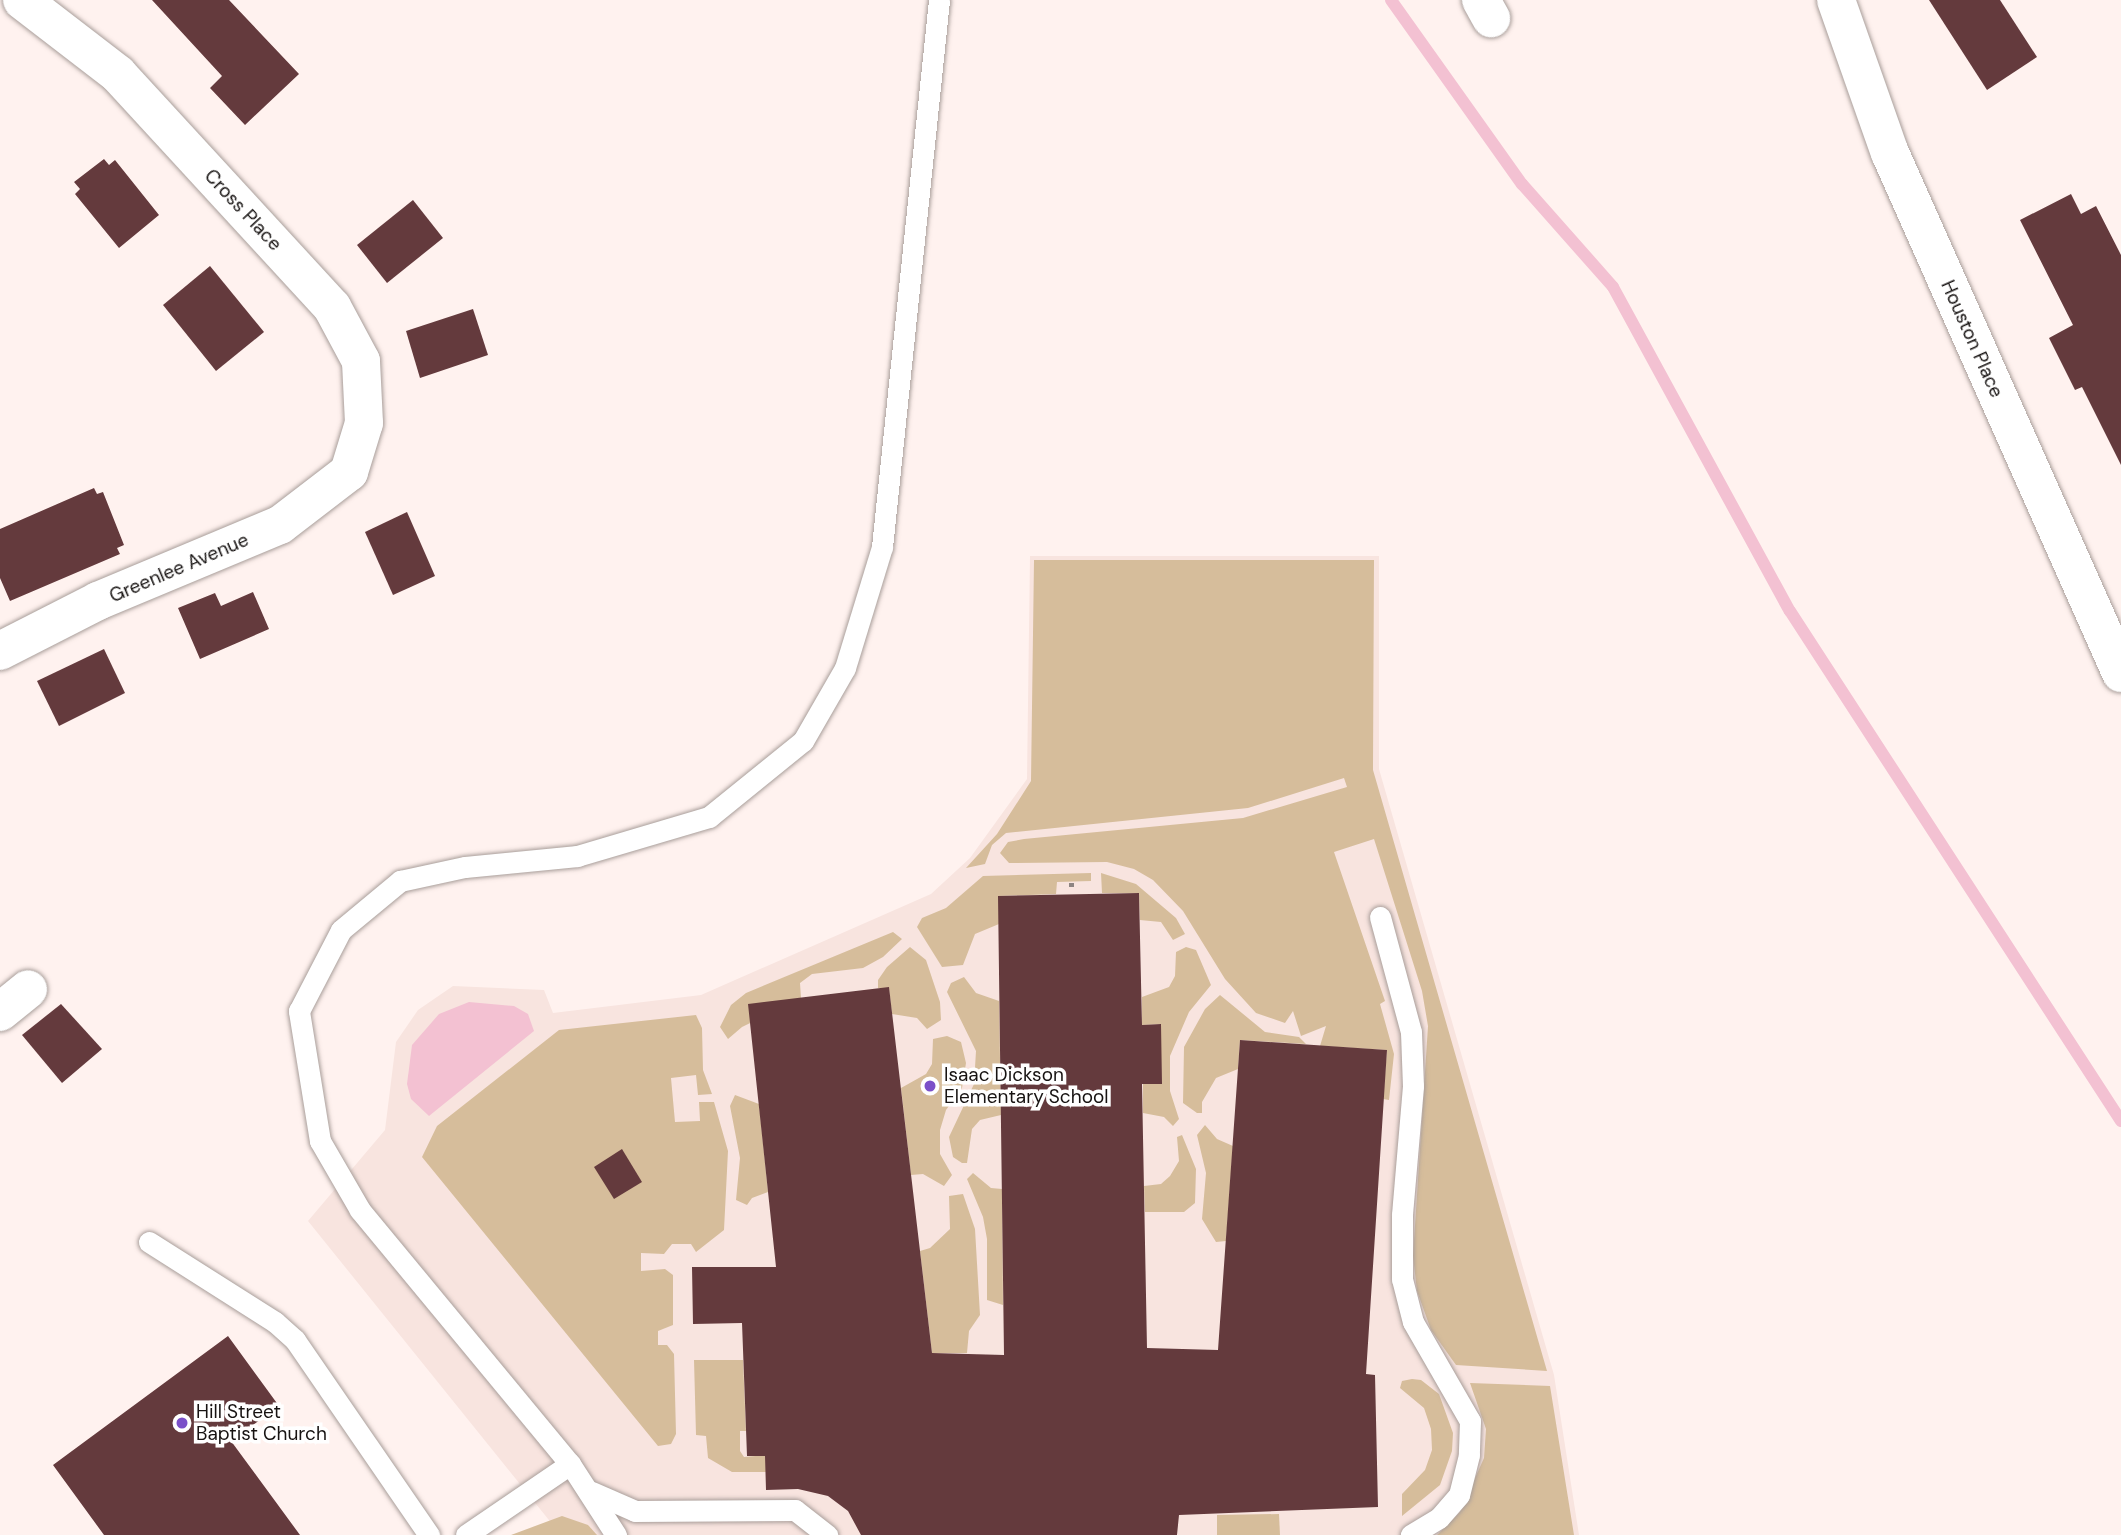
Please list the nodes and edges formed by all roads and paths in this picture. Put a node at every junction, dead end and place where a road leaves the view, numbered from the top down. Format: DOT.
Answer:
graph roads {
  1 [pos="939,0"];
  2 [pos="1836,0"];
  3 [pos="37,3"];
  4 [pos="349,472"];
  5 [pos="0,651"];
  6 [pos="2121,673"];
  7 [pos="1069,885"];
  8 [pos="1078,885"];
  9 [pos="1380,917"];
  10 [pos="149,1242"];
  11 [pos="570,1464"];
  12 [pos="592,1492"];
  13 [pos="429,1535"];
  14 [pos="466,1535"];
  15 [pos="616,1535"];
  16 [pos="827,1535"];
  17 [pos="1411,1535"];
  1 -- 11 [label="lane"];
  2 -- 6 [label="street, Houston Place"];
  3 -- 4 [label="street, Cross Place"];
  4 -- 5 [label="street, Greenlee Avenue"];
  7 -- 8 [label="path"];
  9 -- 17 [label="lane"];
  10 -- 13 [label="lane"];
  11 -- 12 [label="lane"];
  11 -- 14 [label="lane"];
  12 -- 15 [label="lane"];
  12 -- 16 [label="lane"];
}
